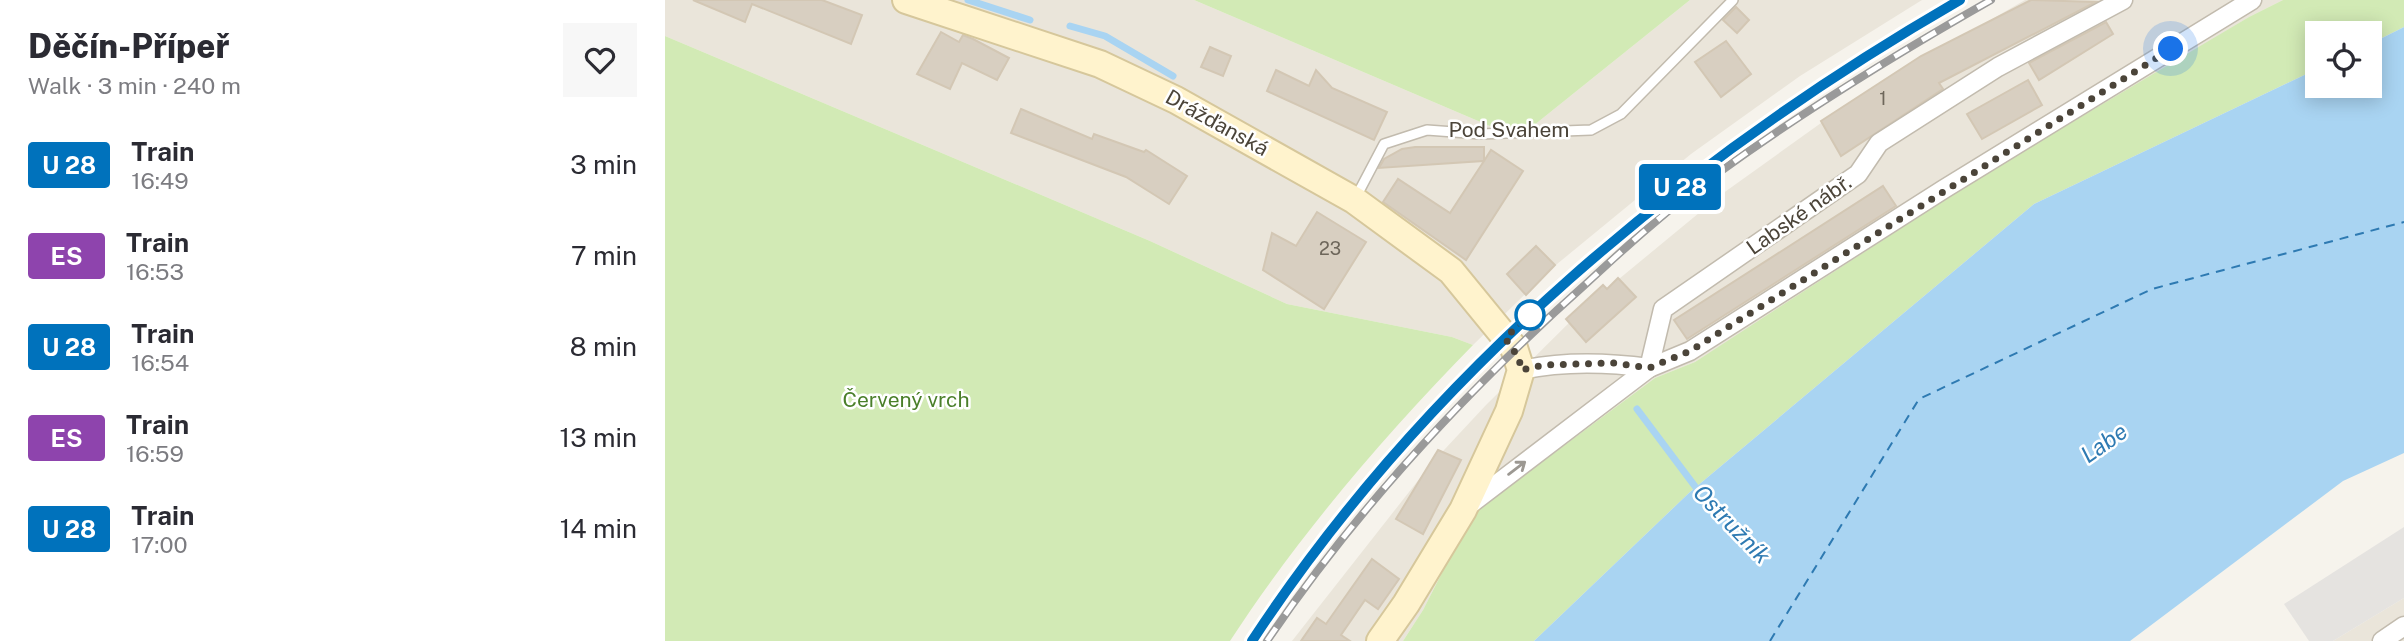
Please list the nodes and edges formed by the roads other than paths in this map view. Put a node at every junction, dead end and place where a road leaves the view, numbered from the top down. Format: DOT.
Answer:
graph roads {
  1 [pos="906,0"];
  2 [pos="1733,0"];
  3 [pos="2123,0"];
  4 [pos="2252,0"];
  5 [pos="1354,200"];
  6 [pos="1649,368"];
  7 [pos="1521,370"];
  8 [pos="1463,510"];
  9 [pos="2404,626"];
  10 [pos="1380,641"];
  11 [pos="2382,641"];
  1 -- 5 [label="street, Drážďanská"];
  2 -- 5 [label="lane, Pod Svahem"];
  3 -- 6 [label="street, Labské nábř."];
  4 -- 6 [label="street"];
  5 -- 7 [label="street, Drážďanská"];
  6 -- 7 [label="street"];
  8 -- 6 [label="street, one-way"];
  7 -- 8 [label="street"];
  8 -- 10 [label="street"];
  9 -- 11 [label="street"];
}
